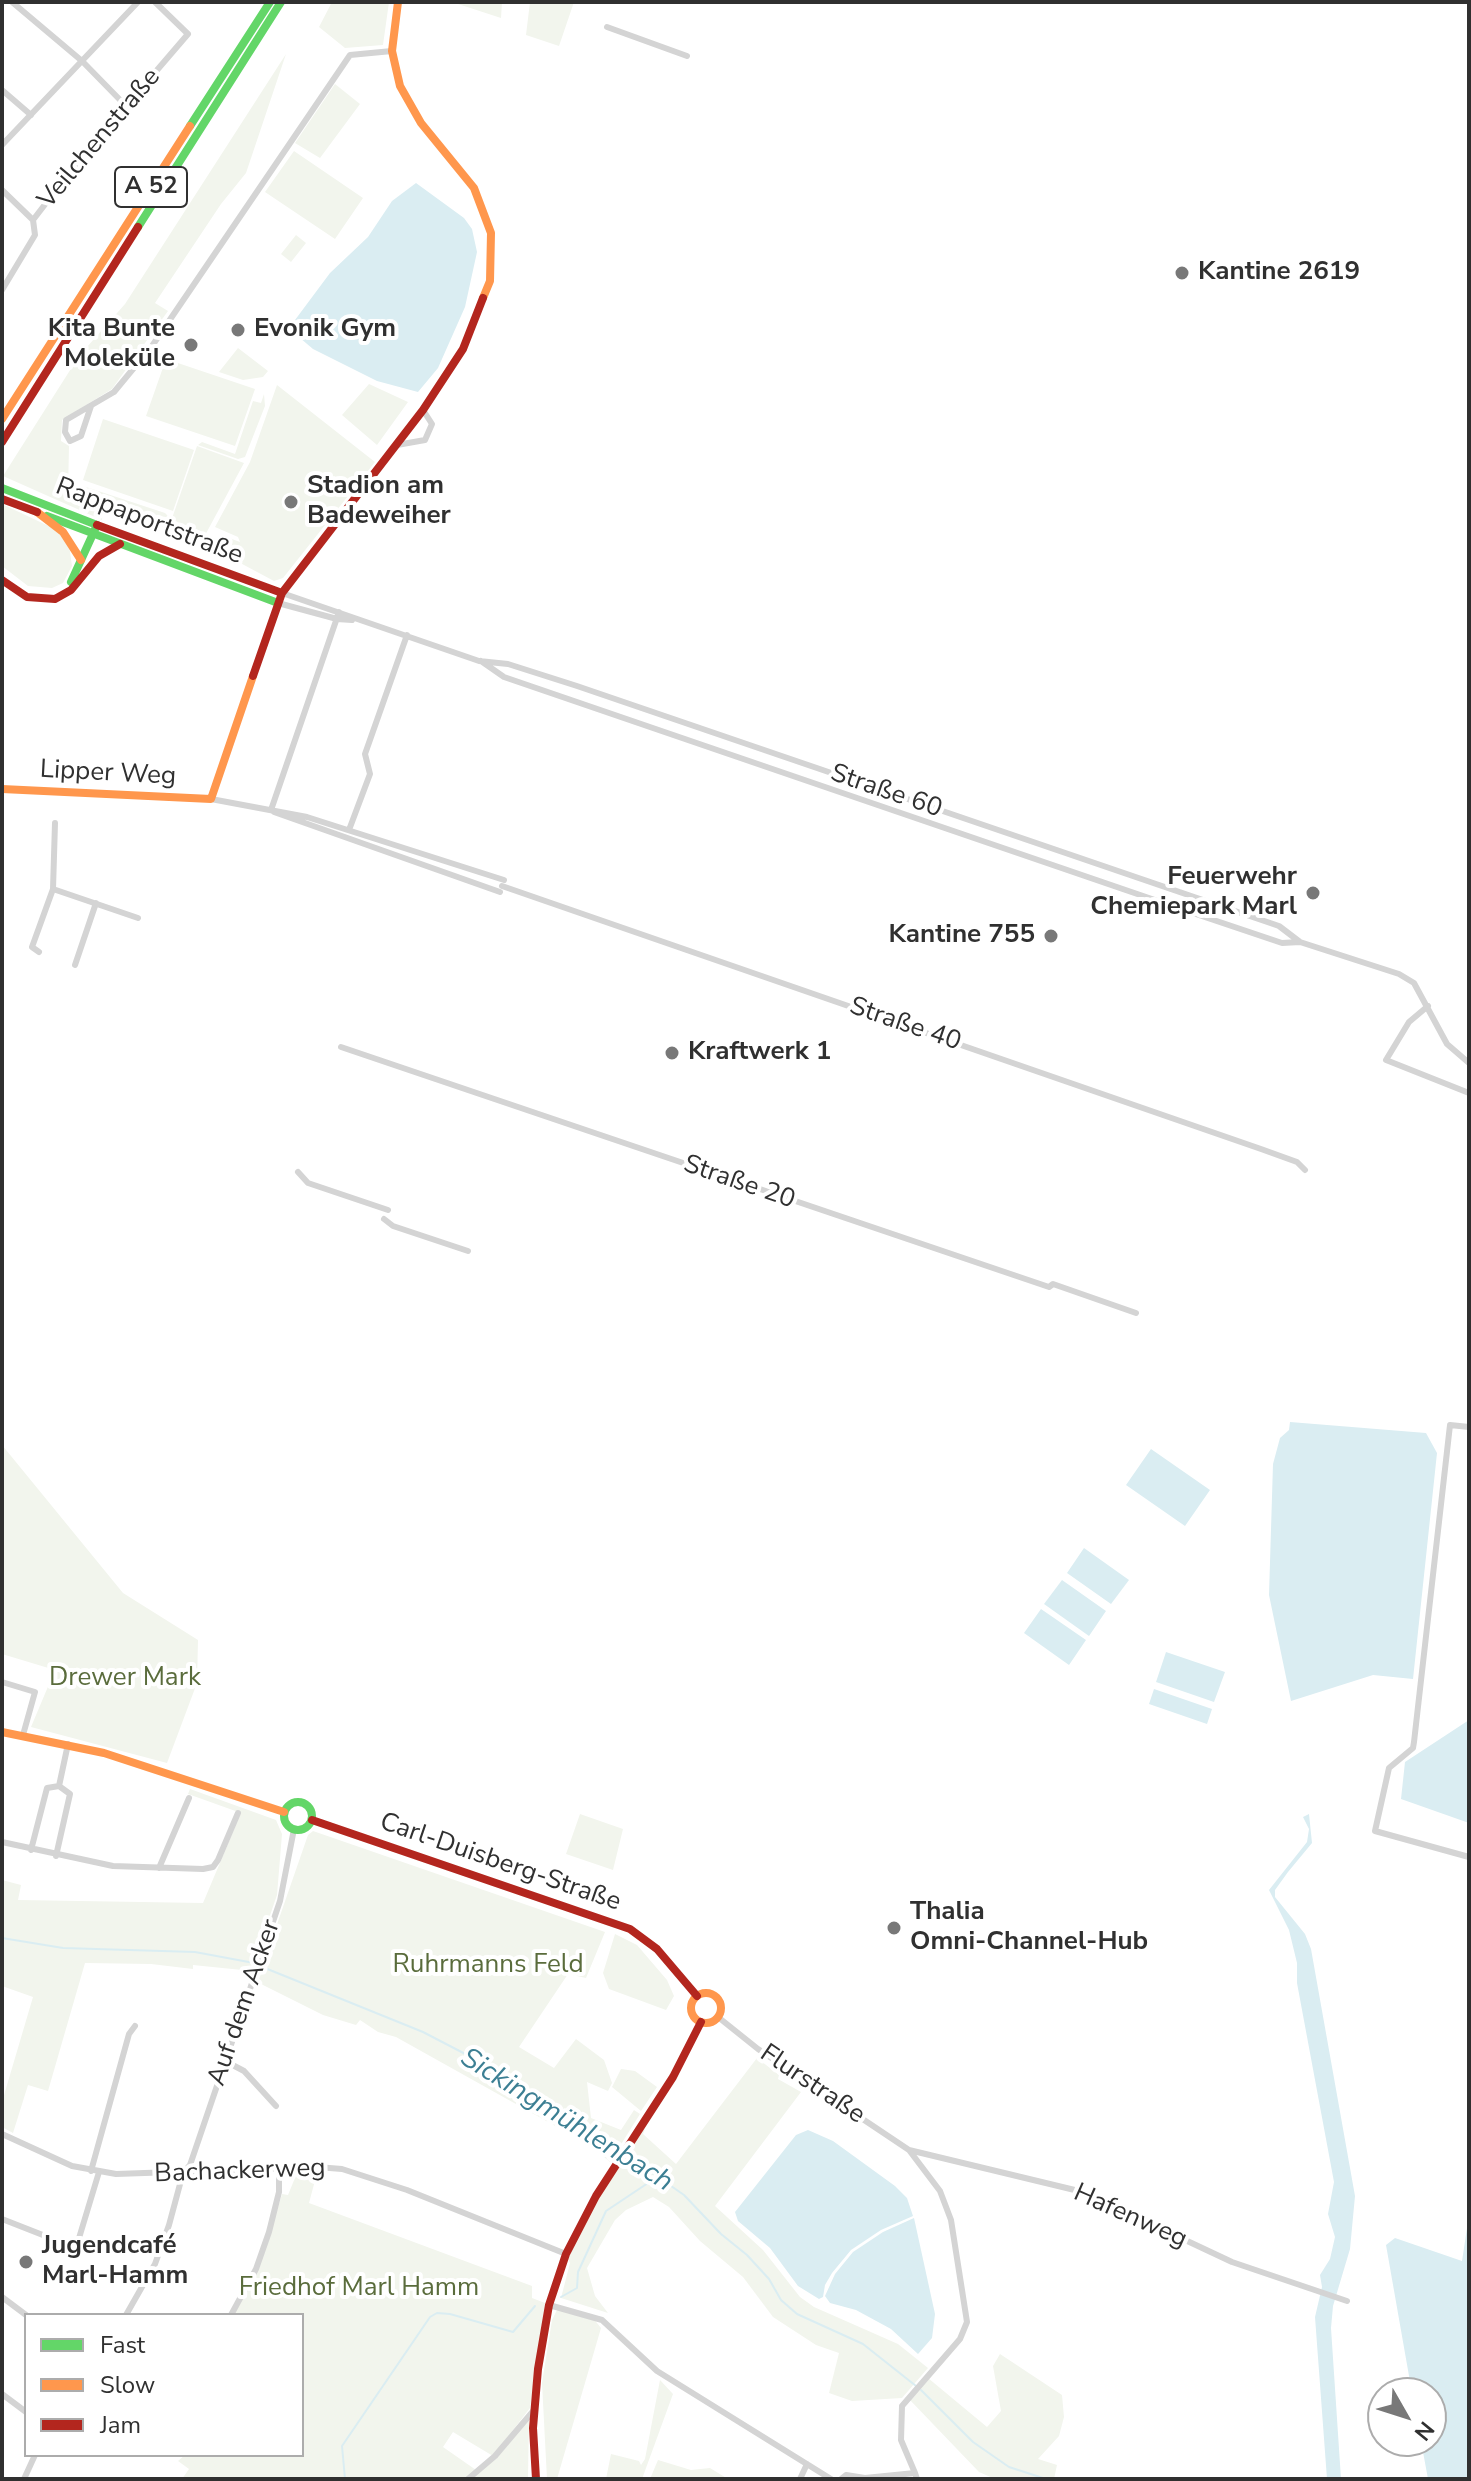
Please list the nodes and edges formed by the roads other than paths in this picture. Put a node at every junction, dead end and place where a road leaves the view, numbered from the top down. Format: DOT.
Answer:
graph roads {
  1 [pos="12,2"];
  2 [pos="155,2"];
  3 [pos="270,2"];
  4 [pos="281,2"];
  5 [pos="398,2"];
  6 [pos="132,4"];
  7 [pos="607,27"];
  8 [pos="392,51"];
  9 [pos="687,56"];
  10 [pos="82,61"];
  11 [pos="2,90"];
  12 [pos="126,106"];
  13 [pos="31,115"];
  14 [pos="2,145"];
  15 [pos="2,190"];
  16 [pos="33,220"];
  17 [pos="2,290"];
  18 [pos="91,406"];
  19 [pos="423,410"];
  20 [pos="2,419"];
  21 [pos="2,442"];
  22 [pos="400,444"];
  23 [pos="2,488"];
  24 [pos="2,499"];
  25 [pos="37,512"];
  26 [pos="95,531"];
  27 [pos="120,544"];
  28 [pos="81,560"];
  29 [pos="2,578"];
  30 [pos="79,580"];
  31 [pos="282,593"];
  32 [pos="278,603"];
  33 [pos="338,616"];
  34 [pos="407,635"];
  35 [pos="479,661"];
  36 [pos="2,789"];
  37 [pos="211,799"];
  38 [pos="271,810"];
  39 [pos="306,820"];
  40 [pos="55,823"];
  41 [pos="350,829"];
  42 [pos="348,838"];
  43 [pos="502,886"];
  44 [pos="53,889"];
  45 [pos="96,903"];
  46 [pos="138,918"];
  47 [pos="1300,942"];
  48 [pos="39,952"];
  49 [pos="75,965"];
  50 [pos="1428,1006"];
  51 [pos="341,1047"];
  52 [pos="1469,1063"];
  53 [pos="1469,1093"];
  54 [pos="1305,1170"];
  55 [pos="298,1172"];
  56 [pos="388,1210"];
  57 [pos="384,1219"];
  58 [pos="468,1251"];
  59 [pos="1136,1313"];
  60 [pos="1469,1427"];
  61 [pos="2,1682"];
  62 [pos="2,1732"];
  63 [pos="23,1735"];
  64 [pos="68,1744"];
  65 [pos="59,1786"];
  66 [pos="189,1798"];
  67 [pos="284,1812"];
  68 [pos="238,1813"];
  69 [pos="312,1820"];
  70 [pos="294,1829"];
  71 [pos="2,1842"];
  72 [pos="31,1850"];
  73 [pos="56,1856"];
  74 [pos="1469,1857"];
  75 [pos="159,1868"];
  76 [pos="697,1996"];
  77 [pos="718,2017"];
  78 [pos="701,2022"];
  79 [pos="135,2026"];
  80 [pos="225,2061"];
  81 [pos="276,2106"];
  82 [pos="2,2134"];
  83 [pos="909,2150"];
  84 [pos="279,2169"];
  85 [pos="91,2171"];
  86 [pos="99,2172"];
  87 [pos="183,2173"];
  88 [pos="2,2219"];
  89 [pos="566,2254"];
  90 [pos="1347,2301"];
  91 [pos="4,2302"];
  92 [pos="549,2305"];
  93 [pos="130,2313"];
  94 [pos="232,2313"];
  95 [pos="24,2314"];
  96 [pos="2,2394"];
  97 [pos="535,2409"];
  98 [pos="24,2410"];
  99 [pos="34,2457"];
  100 [pos="807,2464"];
  101 [pos="916,2476"];
  102 [pos="24,2479"];
  103 [pos="468,2479"];
  104 [pos="539,2479"];
  105 [pos="800,2479"];
  106 [pos="831,2479"];
  107 [pos="841,2479"];
  1 -- 10 [label="street"];
  2 -- 12 [label="street, Veilchenstraße"];
  3 -- 20 [label="main road, A 52"];
  4 -- 21 [label="main road, A 52"];
  5 -- 8 [label="main road"];
  6 -- 10 [label="street"];
  7 -- 9 [label="street"];
  8 -- 18 [label="street"];
  8 -- 19 [label="main road"];
  10 -- 12 [label="street"];
  10 -- 13 [label="street"];
  11 -- 13 [label="street"];
  12 -- 16 [label="street, Veilchenstraße"];
  13 -- 14 [label="street"];
  15 -- 16 [label="street"];
  16 -- 17 [label="street, Veilchenstraße"];
  18 -- 18 [label="street"];
  19 -- 22 [label="main road"];
  19 -- 22 [label="street"];
  22 -- 31 [label="main road"];
  23 -- 26 [label="main road, Rappaportstraße"];
  24 -- 25 [label="main road, Rappaportstraße"];
  25 -- 26 [label="main road, Rappaportstraße"];
  25 -- 28 [label="main road"];
  26 -- 27 [label="main road, Rappaportstraße"];
  26 -- 28 [label="main road"];
  26 -- 30 [label="main road"];
  26 -- 31 [label="main road, Rappaportstraße"];
  27 -- 30 [label="main road"];
  27 -- 32 [label="main road, Rappaportstraße"];
  28 -- 29 [label="main road"];
  29 -- 30 [label="main road"];
  31 -- 32 [label="main road"];
  31 -- 33 [label="street"];
  32 -- 33 [label="street"];
  32 -- 37 [label="main road"];
  33 -- 34 [label="street, Straße 60"];
  33 -- 38 [label="street"];
  34 -- 35 [label="street, Straße 60"];
  34 -- 41 [label="street"];
  35 -- 47 [label="street, Straße 60"];
  35 -- 47 [label="street"];
  36 -- 37 [label="main road, Lipper Weg"];
  37 -- 38 [label="street"];
  38 -- 39 [label="street"];
  39 -- 41 [label="street, Straße 40"];
  39 -- 42 [label="street"];
  40 -- 44 [label="street"];
  41 -- 42 [label="street"];
  41 -- 43 [label="street, Straße 40"];
  42 -- 43 [label="street"];
  43 -- 54 [label="street, Straße 40"];
  44 -- 45 [label="street"];
  44 -- 48 [label="street"];
  45 -- 46 [label="street"];
  45 -- 49 [label="street"];
  47 -- 50 [label="street, Straße 60"];
  50 -- 52 [label="street"];
  50 -- 53 [label="street"];
  51 -- 59 [label="street, Straße 20"];
  55 -- 56 [label="street"];
  57 -- 58 [label="street"];
  60 -- 74 [label="street"];
  61 -- 63 [label="street"];
  62 -- 63 [label="main road"];
  63 -- 64 [label="main road"];
  64 -- 65 [label="street"];
  64 -- 67 [label="main road"];
  65 -- 72 [label="street"];
  65 -- 73 [label="street"];
  66 -- 75 [label="street"];
  67 -- 69 [label="main road"];
  67 -- 70 [label="main road"];
  68 -- 75 [label="street"];
  69 -- 70 [label="main road"];
  69 -- 76 [label="main road, Carl-Duisberg-Straße"];
  70 -- 80 [label="street, Auf dem Acker"];
  71 -- 72 [label="street"];
  72 -- 73 [label="street"];
  73 -- 75 [label="street"];
  76 -- 77 [label="main road"];
  76 -- 78 [label="main road"];
  77 -- 78 [label="main road"];
  77 -- 83 [label="street, Flurstraße"];
  78 -- 89 [label="main road"];
  79 -- 85 [label="street"];
  80 -- 81 [label="street"];
  80 -- 87 [label="street, Auf dem Acker"];
  82 -- 85 [label="street, Bachackerweg"];
  83 -- 90 [label="street, Hafenweg"];
  83 -- 101 [label="street"];
  84 -- 87 [label="street, Bachackerweg"];
  84 -- 89 [label="street, Bachackerweg"];
  84 -- 94 [label="street"];
  85 -- 86 [label="street, Bachackerweg"];
  86 -- 87 [label="street, Bachackerweg"];
  86 -- 88 [label="street"];
  87 -- 93 [label="street, Auf dem Acker"];
  89 -- 92 [label="main road"];
  91 -- 95 [label="street"];
  92 -- 97 [label="main road"];
  92 -- 100 [label="street"];
  96 -- 98 [label="street"];
  97 -- 103 [label="street"];
  97 -- 104 [label="main road"];
  99 -- 102 [label="street"];
  100 -- 105 [label="street"];
  100 -- 106 [label="street"];
  101 -- 107 [label="street"];
}
